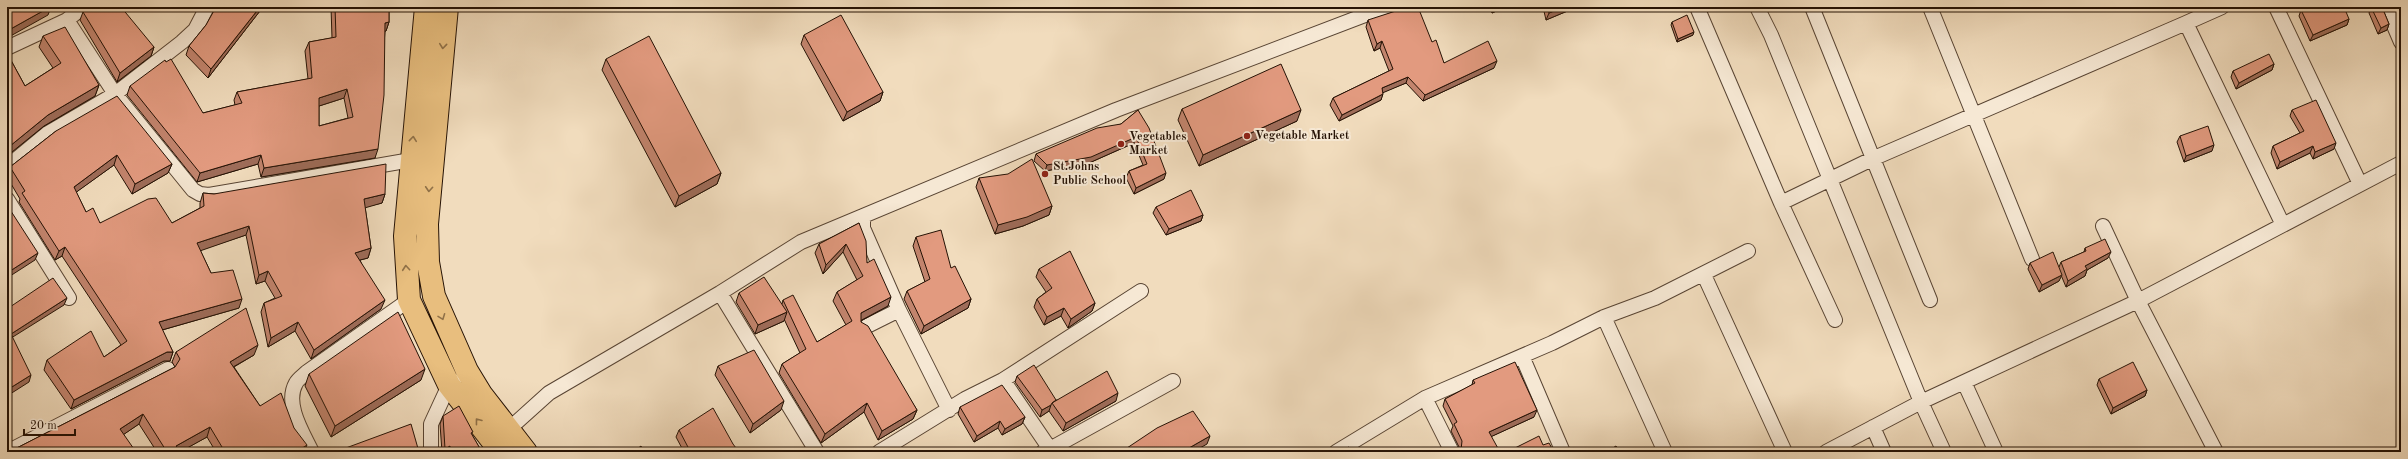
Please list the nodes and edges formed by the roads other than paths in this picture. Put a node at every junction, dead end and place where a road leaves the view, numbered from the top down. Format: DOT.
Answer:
graph roads {
  1 [pos="83,7"];
  2 [pos="207,7"];
  3 [pos="426,7"];
  4 [pos="447,7"];
  5 [pos="1386,7"];
  6 [pos="1697,7"];
  7 [pos="1757,7"];
  8 [pos="1812,7"];
  9 [pos="1930,7"];
  10 [pos="2222,7"];
  11 [pos="2276,7"];
  12 [pos="2386,7"];
  13 [pos="67,20"];
  14 [pos="2186,22"];
  15 [pos="2401,42"];
  16 [pos="7,48"];
  17 [pos="115,94"];
  18 [pos="1974,116"];
  19 [pos="1872,159"];
  20 [pos="411,160"];
  21 [pos="2401,163"];
  22 [pos="7,166"];
  23 [pos="1828,180"];
  24 [pos="2360,184"];
  25 [pos="7,199"];
  26 [pos="1781,203"];
  27 [pos="863,216"];
  28 [pos="2282,223"];
  29 [pos="2103,226"];
  30 [pos="1748,251"];
  31 [pos="2032,259"];
  32 [pos="1704,275"];
  33 [pos="1141,291"];
  34 [pos="720,293"];
  35 [pos="69,298"];
  36 [pos="409,300"];
  37 [pos="1930,300"];
  38 [pos="2138,301"];
  39 [pos="899,310"];
  40 [pos="1604,317"];
  41 [pos="1835,320"];
  42 [pos="865,327"];
  43 [pos="1522,356"];
  44 [pos="168,369"];
  45 [pos="467,371"];
  46 [pos="1003,380"];
  47 [pos="1173,381"];
  48 [pos="1964,382"];
  49 [pos="449,384"];
  50 [pos="1425,398"];
  51 [pos="1921,402"];
  52 [pos="949,410"];
  53 [pos="1873,428"];
  54 [pos="509,429"];
  55 [pos="1046,450"];
  56 [pos="1344,450"];
  57 [pos="7,452"];
  58 [pos="312,452"];
  59 [pos="431,452"];
  60 [pos="501,452"];
  61 [pos="526,452"];
  62 [pos="817,452"];
  63 [pos="879,452"];
  64 [pos="1452,452"];
  65 [pos="1563,452"];
  66 [pos="1664,452"];
  67 [pos="1784,452"];
  68 [pos="1826,452"];
  69 [pos="1884,452"];
  70 [pos="1944,452"];
  71 [pos="1996,452"];
  72 [pos="2216,452"];
  1 -- 13 [label="street"];
  2 -- 17 [label="street"];
  20 -- 3 [label="main road, one-way"];
  4 -- 45 [label="main road, one-way"];
  5 -- 27 [label="street"];
  6 -- 26 [label="street"];
  7 -- 23 [label="street"];
  8 -- 19 [label="street"];
  9 -- 18 [label="street"];
  10 -- 14 [label="street"];
  11 -- 24 [label="street"];
  12 -- 15 [label="street"];
  13 -- 16 [label="street"];
  13 -- 17 [label="street"];
  14 -- 18 [label="street"];
  14 -- 28 [label="street"];
  17 -- 20 [label="street"];
  17 -- 22 [label="street"];
  18 -- 19 [label="street"];
  18 -- 31 [label="street"];
  19 -- 23 [label="street"];
  19 -- 37 [label="street"];
  36 -- 20 [label="main road, one-way"];
  21 -- 24 [label="street"];
  23 -- 26 [label="street"];
  23 -- 51 [label="street"];
  24 -- 28 [label="street"];
  25 -- 35 [label="street"];
  26 -- 41 [label="street"];
  27 -- 34 [label="street"];
  27 -- 39 [label="street"];
  28 -- 38 [label="street"];
  29 -- 38 [label="street"];
  30 -- 32 [label="street"];
  32 -- 40 [label="street"];
  32 -- 67 [label="street"];
  33 -- 46 [label="street"];
  34 -- 54 [label="street"];
  34 -- 62 [label="street"];
  36 -- 49 [label="main road"];
  36 -- 58 [label="street"];
  38 -- 48 [label="street"];
  38 -- 72 [label="street"];
  39 -- 42 [label="street"];
  39 -- 52 [label="street"];
  40 -- 43 [label="street"];
  40 -- 66 [label="street"];
  43 -- 50 [label="street"];
  43 -- 65 [label="street"];
  44 -- 57 [label="street"];
  45 -- 49 [label="street"];
  45 -- 54 [label="main road"];
  46 -- 52 [label="street"];
  46 -- 55 [label="street"];
  47 -- 55 [label="street"];
  48 -- 51 [label="street"];
  48 -- 71 [label="street"];
  49 -- 59 [label="street"];
  60 -- 49 [label="main road, one-way"];
  50 -- 56 [label="street"];
  50 -- 64 [label="street"];
  51 -- 53 [label="street"];
  51 -- 70 [label="street"];
  52 -- 63 [label="street"];
  53 -- 68 [label="street"];
  53 -- 69 [label="street"];
  54 -- 61 [label="main road"];
}
